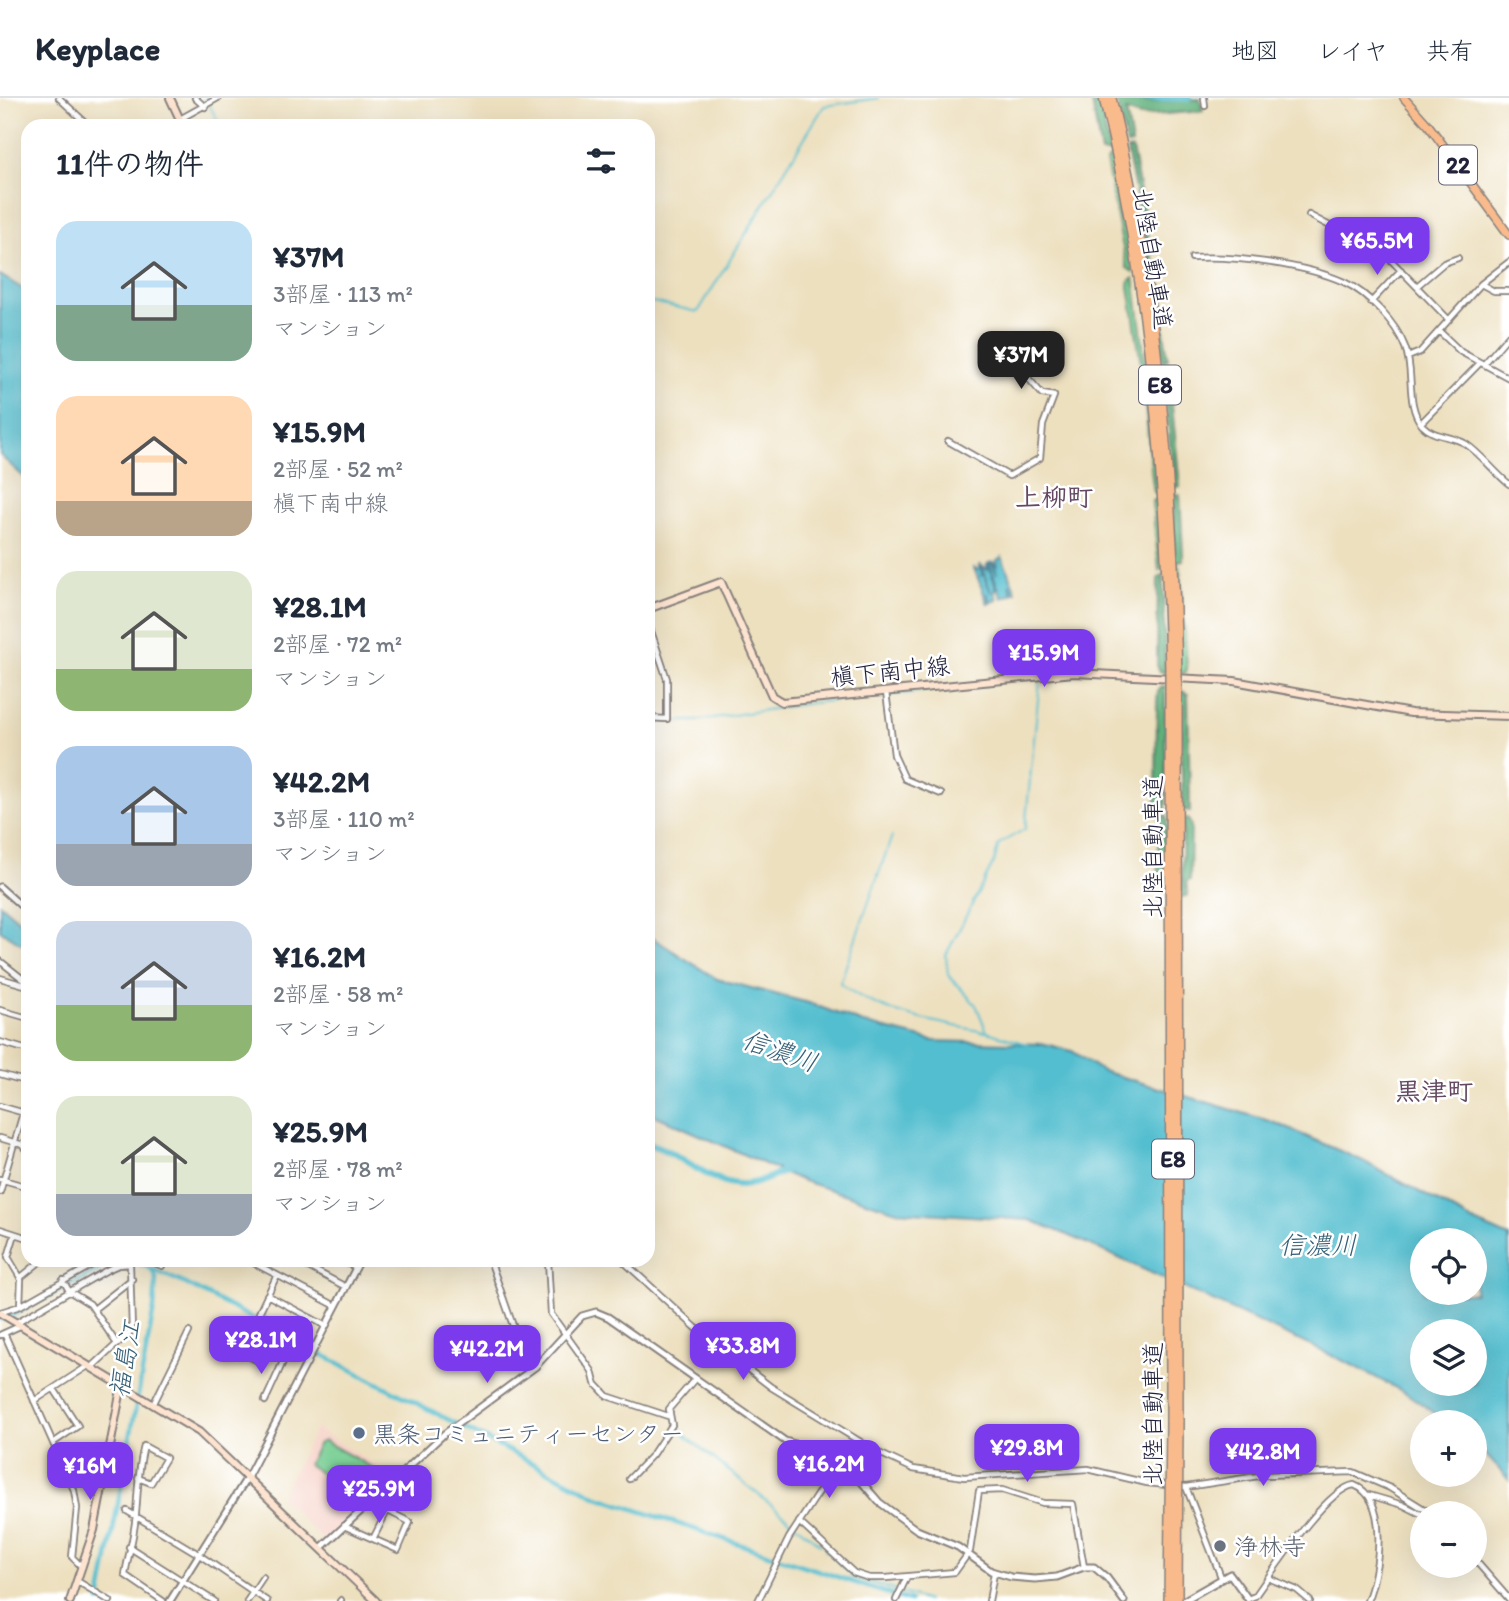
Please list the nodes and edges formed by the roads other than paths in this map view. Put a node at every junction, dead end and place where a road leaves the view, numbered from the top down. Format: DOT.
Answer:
graph roads {
  1 [pos="59,98"];
  2 [pos="170,98"];
  3 [pos="195,98"];
  4 [pos="218,98"];
  5 [pos="1204,98"];
  6 [pos="1404,98"];
  7 [pos="1108,100"];
  8 [pos="1205,106"];
  9 [pos="205,107"];
  10 [pos="82,119"];
  11 [pos="179,119"];
  12 [pos="187,119"];
  13 [pos="1309,215"];
  14 [pos="1509,235"];
  15 [pos="1192,258"];
  16 [pos="1458,258"];
  17 [pos="1509,262"];
  18 [pos="1401,270"];
  19 [pos="1481,284"];
  20 [pos="1417,286"];
  21 [pos="1509,290"];
  22 [pos="1371,302"];
  23 [pos="1449,320"];
  24 [pos="1439,331"];
  25 [pos="1509,335"];
  26 [pos="1009,356"];
  27 [pos="1408,356"];
  28 [pos="1482,364"];
  29 [pos="1509,378"];
  30 [pos="1421,423"];
  31 [pos="948,441"];
  32 [pos="1509,484"];
  33 [pos="655,606"];
  34 [pos="655,643"];
  35 [pos="886,692"];
  36 [pos="1509,716"];
  37 [pos="655,718"];
  38 [pos="941,794"];
  39 [pos="0,887"];
  40 [pos="1175,896"];
  41 [pos="21,906"];
  42 [pos="0,961"];
  43 [pos="0,978"];
  44 [pos="21,979"];
  45 [pos="21,983"];
  46 [pos="0,1010"];
  47 [pos="21,1016"];
  48 [pos="0,1042"];
  49 [pos="21,1048"];
  50 [pos="0,1073"];
  51 [pos="21,1080"];
  52 [pos="0,1106"];
  53 [pos="21,1112"];
  54 [pos="21,1125"];
  55 [pos="0,1138"];
  56 [pos="15,1142"];
  57 [pos="21,1146"];
  58 [pos="2,1179"];
  59 [pos="21,1185"];
  60 [pos="0,1192"];
  61 [pos="0,1229"];
  62 [pos="15,1234"];
  63 [pos="21,1236"];
  64 [pos="33,1267"];
  65 [pos="86,1267"];
  66 [pos="114,1267"];
  67 [pos="130,1267"];
  68 [pos="261,1267"];
  69 [pos="308,1267"];
  70 [pos="492,1267"];
  71 [pos="548,1267"];
  72 [pos="630,1267"];
  73 [pos="356,1268"];
  74 [pos="265,1269"];
  75 [pos="277,1275"];
  76 [pos="20,1278"];
  77 [pos="132,1279"];
  78 [pos="64,1281"];
  79 [pos="346,1287"];
  80 [pos="68,1290"];
  81 [pos="267,1295"];
  82 [pos="20,1306"];
  83 [pos="337,1306"];
  84 [pos="94,1309"];
  85 [pos="1,1313"];
  86 [pos="311,1318"];
  87 [pos="17,1323"];
  88 [pos="326,1326"];
  89 [pos="189,1332"];
  90 [pos="566,1333"];
  91 [pos="2,1334"];
  92 [pos="268,1343"];
  93 [pos="117,1344"];
  94 [pos="287,1353"];
  95 [pos="307,1363"];
  96 [pos="90,1366"];
  97 [pos="535,1367"];
  98 [pos="694,1380"];
  99 [pos="122,1384"];
  100 [pos="54,1389"];
  101 [pos="34,1401"];
  102 [pos="265,1401"];
  103 [pos="154,1403"];
  104 [pos="668,1416"];
  105 [pos="53,1443"];
  106 [pos="841,1458"];
  107 [pos="68,1475"];
  108 [pos="106,1475"];
  109 [pos="248,1476"];
  110 [pos="138,1478"];
  111 [pos="629,1479"];
  112 [pos="1186,1487"];
  113 [pos="1368,1495"];
  114 [pos="1411,1501"];
  115 [pos="370,1502"];
  116 [pos="1410,1508"];
  117 [pos="127,1511"];
  118 [pos="387,1511"];
  119 [pos="136,1515"];
  120 [pos="799,1522"];
  121 [pos="344,1526"];
  122 [pos="374,1537"];
  123 [pos="322,1547"];
  124 [pos="129,1548"];
  125 [pos="969,1554"];
  126 [pos="199,1555"];
  127 [pos="82,1567"];
  128 [pos="1084,1567"];
  129 [pos="995,1573"];
  130 [pos="1487,1574"];
  131 [pos="262,1577"];
  132 [pos="907,1577"];
  133 [pos="1222,1577"];
  134 [pos="1268,1578"];
  135 [pos="77,1581"];
  136 [pos="183,1581"];
  137 [pos="254,1591"];
  138 [pos="1509,1599"];
  139 [pos="107,1600"];
  140 [pos="896,1600"];
  141 [pos="1249,1600"];
  142 [pos="70,1601"];
  143 [pos="163,1601"];
  144 [pos="170,1601"];
  145 [pos="214,1601"];
  146 [pos="247,1601"];
  147 [pos="267,1601"];
  148 [pos="376,1601"];
  149 [pos="758,1601"];
  150 [pos="989,1601"];
  151 [pos="1124,1601"];
  152 [pos="1169,1601"];
  153 [pos="1177,1601"];
  154 [pos="1183,1601"];
  155 [pos="1310,1601"];
  156 [pos="1367,1601"];
  1 -- 10 [label="street"];
  2 -- 11 [label="main road"];
  3 -- 9 [label="street"];
  4 -- 9 [label="street"];
  5 -- 8 [label="street"];
  6 -- 14 [label="main road, 22"];
  7 -- 40 [label="highway, 北陸自動車道 / E8, bridge"];
  9 -- 12 [label="street"];
  13 -- 18 [label="street"];
  15 -- 22 [label="street"];
  16 -- 20 [label="street"];
  17 -- 19 [label="street"];
  18 -- 20 [label="street"];
  18 -- 22 [label="street"];
  19 -- 21 [label="street"];
  19 -- 23 [label="street"];
  20 -- 23 [label="street"];
  22 -- 27 [label="street"];
  23 -- 24 [label="street"];
  24 -- 27 [label="street"];
  24 -- 28 [label="street"];
  25 -- 28 [label="street"];
  26 -- 31 [label="street"];
  27 -- 30 [label="street"];
  28 -- 29 [label="street"];
  28 -- 30 [label="street"];
  30 -- 32 [label="street"];
  33 -- 35 [label="main road, 槇下南中線"];
  34 -- 37 [label="street"];
  35 -- 36 [label="main road, 槇下南中線"];
  35 -- 38 [label="street"];
  39 -- 41 [label="street"];
  40 -- 152 [label="highway, 北陸自動車道 / E8, bridge"];
  40 -- 153 [label="highway, 北陸自動車道 / E8, bridge"];
  42 -- 44 [label="street"];
  43 -- 45 [label="street"];
  46 -- 47 [label="street"];
  48 -- 49 [label="street"];
  50 -- 51 [label="street"];
  52 -- 53 [label="street"];
  54 -- 56 [label="street"];
  55 -- 56 [label="street"];
  56 -- 57 [label="street"];
  56 -- 58 [label="street"];
  58 -- 59 [label="street"];
  58 -- 60 [label="street"];
  61 -- 62 [label="street"];
  62 -- 63 [label="street"];
  62 -- 76 [label="street"];
  64 -- 76 [label="street"];
  65 -- 78 [label="street"];
  66 -- 80 [label="street"];
  67 -- 77 [label="street"];
  68 -- 74 [label="street"];
  69 -- 79 [label="street"];
  70 -- 97 [label="street"];
  71 -- 90 [label="street"];
  72 -- 112 [label="street"];
  73 -- 79 [label="street"];
  74 -- 75 [label="street"];
  75 -- 81 [label="street"];
  75 -- 83 [label="street"];
  76 -- 82 [label="street"];
  77 -- 84 [label="street"];
  77 -- 93 [label="street"];
  78 -- 80 [label="street"];
  78 -- 82 [label="street"];
  79 -- 83 [label="street"];
  80 -- 84 [label="street"];
  80 -- 87 [label="street"];
  81 -- 86 [label="street"];
  81 -- 86 [label="street"];
  82 -- 85 [label="street"];
  83 -- 88 [label="street"];
  84 -- 93 [label="street"];
  85 -- 87 [label="main road"];
  86 -- 88 [label="street"];
  87 -- 91 [label="street"];
  87 -- 96 [label="main road"];
  88 -- 95 [label="street"];
  89 -- 103 [label="street"];
  90 -- 97 [label="street"];
  90 -- 98 [label="street"];
  90 -- 104 [label="street"];
  91 -- 101 [label="street"];
  92 -- 92 [label="street"];
  92 -- 94 [label="street"];
  93 -- 96 [label="street"];
  94 -- 95 [label="street"];
  94 -- 102 [label="street"];
  95 -- 109 [label="street"];
  96 -- 99 [label="main road"];
  96 -- 100 [label="street"];
  97 -- 115 [label="street"];
  98 -- 104 [label="street"];
  98 -- 106 [label="street"];
  99 -- 103 [label="main road"];
  99 -- 108 [label="main road"];
  100 -- 101 [label="street"];
  100 -- 105 [label="street"];
  101 -- 105 [label="street"];
  103 -- 109 [label="main road"];
  104 -- 111 [label="street"];
  105 -- 107 [label="street"];
  106 -- 120 [label="street"];
  106 -- 125 [label="street"];
  107 -- 108 [label="street"];
  107 -- 127 [label="street"];
  108 -- 127 [label="main road"];
  109 -- 123 [label="main road"];
  109 -- 126 [label="street"];
  110 -- 110 [label="street"];
  110 -- 119 [label="street"];
  112 -- 114 [label="street"];
  112 -- 133 [label="street"];
  113 -- 116 [label="street"];
  113 -- 134 [label="street"];
  113 -- 156 [label="street"];
  115 -- 118 [label="street"];
  115 -- 121 [label="street"];
  117 -- 119 [label="street"];
  118 -- 122 [label="street"];
  118 -- 122 [label="street"];
  119 -- 124 [label="street"];
  119 -- 126 [label="street"];
  120 -- 132 [label="street"];
  120 -- 149 [label="street"];
  121 -- 122 [label="street"];
  121 -- 123 [label="street"];
  123 -- 148 [label="main road"];
  124 -- 136 [label="street"];
  124 -- 143 [label="street"];
  125 -- 128 [label="street"];
  125 -- 129 [label="street"];
  125 -- 132 [label="street"];
  126 -- 136 [label="street"];
  126 -- 137 [label="street"];
  127 -- 135 [label="main road"];
  128 -- 129 [label="street"];
  128 -- 151 [label="street"];
  129 -- 150 [label="street"];
  130 -- 138 [label="street"];
  131 -- 137 [label="street"];
  132 -- 140 [label="street"];
  133 -- 141 [label="street"];
  133 -- 154 [label="street"];
  134 -- 141 [label="street"];
  134 -- 155 [label="street"];
  135 -- 139 [label="street"];
  135 -- 142 [label="main road"];
  136 -- 144 [label="street"];
  136 -- 145 [label="street"];
  137 -- 146 [label="street"];
  137 -- 147 [label="street"];
}
